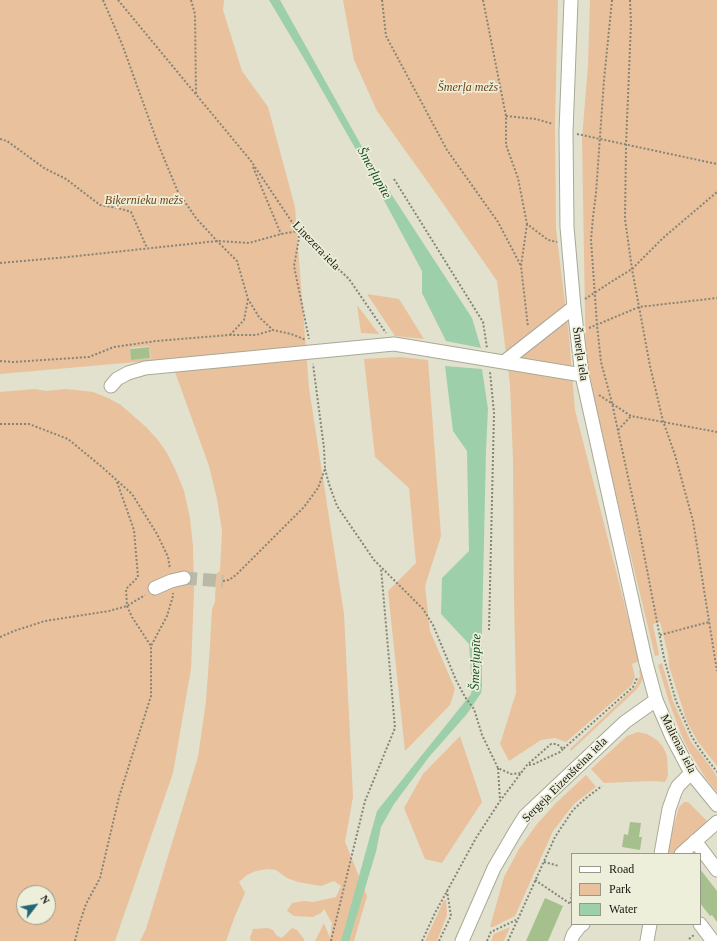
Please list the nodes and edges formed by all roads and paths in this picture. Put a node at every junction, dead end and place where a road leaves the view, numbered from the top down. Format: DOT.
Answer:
graph roads {
  1 [pos="103,0"];
  2 [pos="118,0"];
  3 [pos="191,0"];
  4 [pos="382,0"];
  5 [pos="483,0"];
  6 [pos="571,0"];
  7 [pos="612,0"];
  8 [pos="630,0"];
  9 [pos="196,95"];
  10 [pos="506,116"];
  11 [pos="566,132"];
  12 [pos="0,139"];
  13 [pos="599,139"];
  14 [pos="626,145"];
  15 [pos="251,161"];
  16 [pos="717,164"];
  17 [pos="394,179"];
  18 [pos="717,192"];
  19 [pos="527,224"];
  20 [pos="298,231"];
  21 [pos="281,234"];
  22 [pos="217,241"];
  23 [pos="569,245"];
  24 [pos="147,248"];
  25 [pos="0,263"];
  26 [pos="521,266"];
  27 [pos="632,270"];
  28 [pos="595,292"];
  29 [pos="717,298"];
  30 [pos="248,299"];
  31 [pos="574,307"];
  32 [pos="639,307"];
  33 [pos="597,325"];
  34 [pos="273,330"];
  35 [pos="584,331"];
  36 [pos="229,335"];
  37 [pos="529,342"];
  38 [pos="394,344"];
  39 [pos="311,352"];
  40 [pos="489,360"];
  41 [pos="0,361"];
  42 [pos="504,362"];
  43 [pos="582,375"];
  44 [pos="111,386"];
  45 [pos="612,403"];
  46 [pos="631,416"];
  47 [pos="663,421"];
  48 [pos="0,424"];
  49 [pos="618,430"];
  50 [pos="717,432"];
  51 [pos="325,469"];
  52 [pos="117,481"];
  53 [pos="170,567"];
  54 [pos="380,568"];
  55 [pos="184,578"];
  56 [pos="223,581"];
  57 [pos="155,588"];
  58 [pos="173,596"];
  59 [pos="127,606"];
  60 [pos="709,622"];
  61 [pos="489,630"];
  62 [pos="660,635"];
  63 [pos="0,636"];
  64 [pos="151,646"];
  65 [pos="717,671"];
  66 [pos="638,677"];
  67 [pos="656,700"];
  68 [pos="563,749"];
  69 [pos="528,765"];
  70 [pos="498,768"];
  71 [pos="717,772"];
  72 [pos="522,773"];
  73 [pos="691,773"];
  74 [pos="602,786"];
  75 [pos="500,801"];
  76 [pos="717,805"];
  77 [pos="717,822"];
  78 [pos="695,841"];
  79 [pos="662,853"];
  80 [pos="682,853"];
  81 [pos="544,862"];
  82 [pos="559,866"];
  83 [pos="717,870"];
  84 [pos="535,880"];
  85 [pos="447,890"];
  86 [pos="571,903"];
  87 [pos="518,920"];
  88 [pos="582,925"];
  89 [pos="650,925"];
  90 [pos="701,925"];
  91 [pos="712,940"];
  92 [pos="75,941"];
  93 [pos="331,941"];
  94 [pos="422,941"];
  95 [pos="440,941"];
  96 [pos="462,941"];
  97 [pos="487,941"];
  98 [pos="508,941"];
  99 [pos="571,941"];
  100 [pos="648,941"];
  1 -- 22 [label="path"];
  2 -- 9 [label="path, Linezera iela"];
  3 -- 9 [label="path"];
  4 -- 26 [label="path"];
  5 -- 10 [label="path"];
  6 -- 11 [label="street, Šmerļa iela"];
  7 -- 13 [label="path"];
  8 -- 14 [label="path"];
  9 -- 15 [label="path, Linezera iela"];
  10 -- 11 [label="path"];
  10 -- 19 [label="path"];
  11 -- 13 [label="path"];
  11 -- 23 [label="street, Šmerļa iela"];
  12 -- 24 [label="path"];
  13 -- 14 [label="path"];
  13 -- 28 [label="path"];
  14 -- 16 [label="path"];
  14 -- 27 [label="path"];
  15 -- 20 [label="path, Linezera iela"];
  15 -- 21 [label="path"];
  17 -- 40 [label="path"];
  18 -- 27 [label="path"];
  19 -- 23 [label="path"];
  19 -- 26 [label="path"];
  20 -- 21 [label="path"];
  20 -- 34 [label="path"];
  20 -- 38 [label="path, Linezera iela"];
  21 -- 22 [label="path"];
  22 -- 24 [label="path"];
  22 -- 30 [label="path"];
  23 -- 31 [label="street, Šmerļa iela"];
  24 -- 25 [label="path"];
  26 -- 37 [label="path"];
  27 -- 28 [label="path"];
  27 -- 32 [label="path"];
  28 -- 31 [label="path"];
  28 -- 33 [label="path"];
  29 -- 32 [label="path"];
  30 -- 34 [label="path"];
  30 -- 36 [label="path"];
  31 -- 37 [label="street"];
  31 -- 43 [label="street, Šmerļa iela"];
  32 -- 33 [label="path"];
  32 -- 47 [label="path"];
  33 -- 35 [label="path"];
  33 -- 45 [label="path"];
  34 -- 36 [label="path"];
  36 -- 41 [label="path"];
  37 -- 42 [label="street"];
  38 -- 39 [label="street"];
  38 -- 40 [label="street"];
  39 -- 44 [label="street"];
  39 -- 51 [label="path"];
  40 -- 42 [label="street"];
  40 -- 61 [label="path"];
  42 -- 43 [label="street"];
  43 -- 67 [label="street, Šmerļa iela"];
  45 -- 46 [label="path"];
  45 -- 49 [label="path"];
  46 -- 47 [label="path"];
  46 -- 49 [label="path"];
  47 -- 50 [label="path"];
  47 -- 60 [label="path"];
  48 -- 52 [label="path"];
  49 -- 62 [label="path"];
  51 -- 54 [label="path"];
  51 -- 56 [label="path"];
  52 -- 53 [label="path"];
  52 -- 59 [label="path"];
  54 -- 70 [label="path"];
  54 -- 93 [label="path"];
  55 -- 57 [label="street"];
  57 -- 59 [label="path"];
  58 -- 64 [label="path"];
  59 -- 63 [label="path"];
  59 -- 64 [label="path"];
  60 -- 62 [label="path"];
  60 -- 65 [label="path"];
  62 -- 71 [label="path"];
  64 -- 92 [label="path"];
  66 -- 68 [label="path"];
  67 -- 73 [label="street, Malienas iela"];
  67 -- 96 [label="street, Sergeja Eizenšteina iela"];
  68 -- 69 [label="path"];
  68 -- 69 [label="path"];
  69 -- 72 [label="path"];
  70 -- 72 [label="path"];
  70 -- 75 [label="path"];
  72 -- 75 [label="path"];
  73 -- 76 [label="street, Malienas iela"];
  73 -- 79 [label="street"];
  74 -- 81 [label="path"];
  75 -- 85 [label="path"];
  77 -- 78 [label="street"];
  78 -- 80 [label="street"];
  78 -- 83 [label="street"];
  81 -- 82 [label="path"];
  81 -- 84 [label="path"];
  84 -- 86 [label="path"];
  84 -- 87 [label="path"];
  85 -- 94 [label="path"];
  85 -- 95 [label="path"];
  87 -- 97 [label="path"];
  87 -- 98 [label="path"];
  88 -- 99 [label="street"];
  89 -- 100 [label="street"];
  90 -- 91 [label="street"];
}
